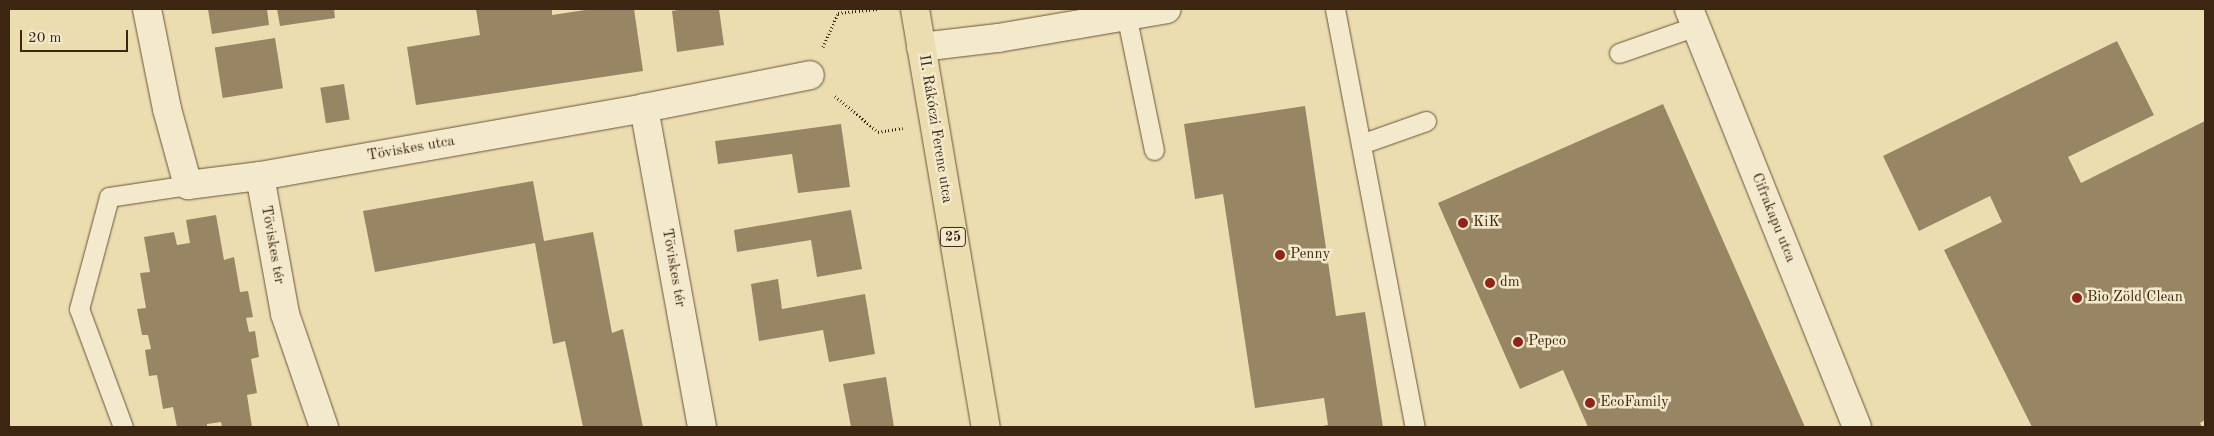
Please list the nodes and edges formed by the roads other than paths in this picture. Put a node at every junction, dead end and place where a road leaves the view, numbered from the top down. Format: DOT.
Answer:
graph roads {
  1 [pos="147,9"];
  2 [pos="915,9"];
  3 [pos="1167,9"];
  4 [pos="1335,9"];
  5 [pos="1125,12"];
  6 [pos="1692,17"];
  7 [pos="921,47"];
  8 [pos="1619,53"];
  9 [pos="810,75"];
  10 [pos="644,108"];
  11 [pos="1426,121"];
  12 [pos="1361,144"];
  13 [pos="1154,150"];
  14 [pos="260,176"];
  15 [pos="188,185"];
  16 [pos="123,427"];
  17 [pos="324,427"];
  18 [pos="702,427"];
  19 [pos="986,427"];
  20 [pos="1416,427"];
  21 [pos="1857,427"];
  1 -- 15 [label="street"];
  2 -- 7 [label="main road, II. Rákóczi Ferenc utca / 25"];
  3 -- 5 [label="street"];
  4 -- 12 [label="lane"];
  5 -- 7 [label="street"];
  5 -- 13 [label="lane"];
  6 -- 8 [label="lane"];
  6 -- 21 [label="street, Cifrakapu utca"];
  7 -- 19 [label="main road, II. Rákóczi Ferenc utca / 25"];
  9 -- 10 [label="street, Töviskes utca"];
  10 -- 14 [label="street, Töviskes utca"];
  10 -- 18 [label="street, Töviskes tér"];
  11 -- 12 [label="lane"];
  12 -- 20 [label="lane"];
  14 -- 15 [label="street, Töviskes utca"];
  14 -- 17 [label="street, Töviskes tér"];
  15 -- 16 [label="lane"];
}
